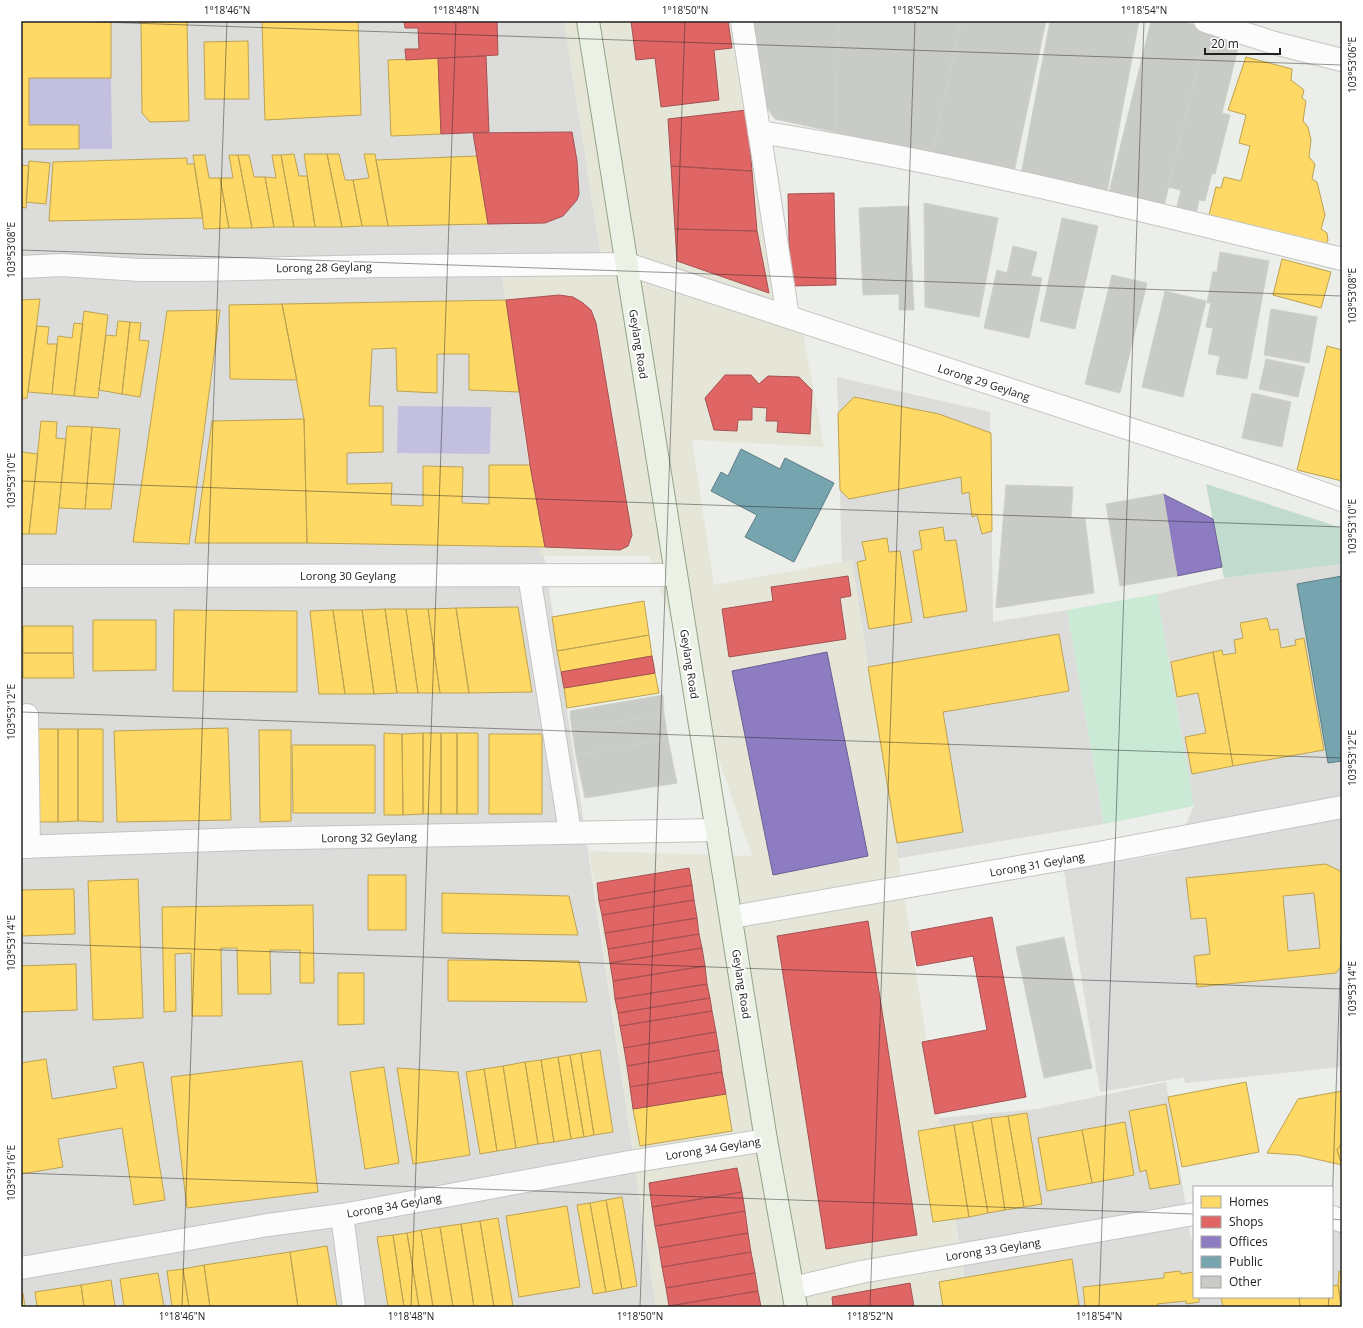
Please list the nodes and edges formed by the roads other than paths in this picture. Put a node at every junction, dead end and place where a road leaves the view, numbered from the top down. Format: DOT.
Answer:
graph roads {
  1 [pos="588,21"];
  2 [pos="742,21"];
  3 [pos="1205,21"];
  4 [pos="1342,60"];
  5 [pos="759,132"];
  6 [pos="1342,259"];
  7 [pos="626,264"];
  8 [pos="21,267"];
  9 [pos="788,317"];
  10 [pos="1342,500"];
  11 [pos="529,575"];
  12 [pos="676,575"];
  13 [pos="21,576"];
  14 [pos="27,715"];
  15 [pos="25,778"];
  16 [pos="1342,807"];
  17 [pos="717,830"];
  18 [pos="570,832"];
  19 [pos="25,847"];
  20 [pos="732,917"];
  21 [pos="766,1140"];
  22 [pos="1193,1214"];
  23 [pos="342,1215"];
  24 [pos="21,1268"];
  25 [pos="794,1298"];
  26 [pos="354,1307"];
  1 -- 7 [label="main road, Geylang Road"];
  2 -- 5 [label="street"];
  3 -- 4 [label="street"];
  5 -- 6 [label="street"];
  5 -- 9 [label="street"];
  7 -- 8 [label="street, Lorong 28 Geylang"];
  7 -- 9 [label="street, Lorong 29 Geylang"];
  7 -- 12 [label="main road, Geylang Road"];
  9 -- 10 [label="street, Lorong 29 Geylang"];
  11 -- 12 [label="street, Lorong 30 Geylang"];
  11 -- 13 [label="street, Lorong 30 Geylang"];
  11 -- 18 [label="street"];
  12 -- 17 [label="main road, Geylang Road"];
  14 -- 15 [label="street"];
  15 -- 19 [label="street"];
  16 -- 20 [label="street, Lorong 31 Geylang"];
  17 -- 18 [label="street, Lorong 32 Geylang"];
  17 -- 20 [label="main road, Geylang Road"];
  18 -- 19 [label="street, Lorong 32 Geylang"];
  20 -- 21 [label="main road, Geylang Road"];
  21 -- 23 [label="street, Lorong 34 Geylang"];
  21 -- 25 [label="main road, Geylang Road"];
  22 -- 25 [label="street, Lorong 33 Geylang"];
  23 -- 24 [label="street, Lorong 34 Geylang"];
  23 -- 26 [label="street"];
}
